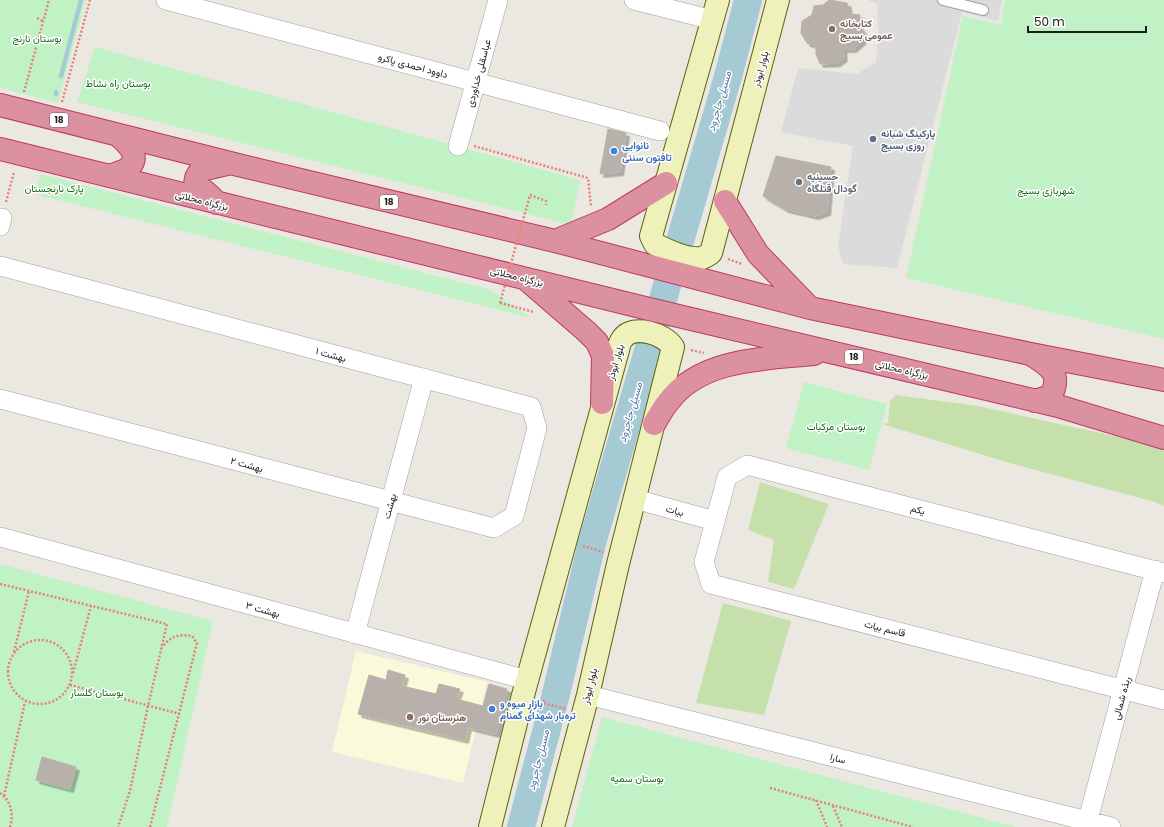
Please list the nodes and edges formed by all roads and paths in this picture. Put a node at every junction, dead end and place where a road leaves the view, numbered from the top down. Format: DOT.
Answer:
graph roads {
  1 [pos="49,0"];
  2 [pos="90,0"];
  3 [pos="166,0"];
  4 [pos="498,0"];
  5 [pos="634,0"];
  6 [pos="778,0"];
  7 [pos="943,0"];
  8 [pos="716,10"];
  9 [pos="983,10"];
  10 [pos="37,18"];
  11 [pos="43,21"];
  12 [pos="475,82"];
  13 [pos="10,107"];
  14 [pos="57,119"];
  15 [pos="660,131"];
  16 [pos="118,135"];
  17 [pos="458,144"];
  18 [pos="0,149"];
  19 [pos="230,163"];
  20 [pos="14,172"];
  21 [pos="109,176"];
  22 [pos="666,183"];
  23 [pos="725,200"];
  24 [pos="217,203"];
  25 [pos="546,205"];
  26 [pos="591,207"];
  27 [pos="1,222"];
  28 [pos="555,242"];
  29 [pos="659,252"];
  30 [pos="0,266"];
  31 [pos="687,266"];
  32 [pos="524,278"];
  33 [pos="810,308"];
  34 [pos="540,314"];
  35 [pos="830,352"];
  36 [pos="1031,354"];
  37 [pos="424,378"];
  38 [pos="1164,380"];
  39 [pos="0,399"];
  40 [pos="1035,401"];
  41 [pos="602,403"];
  42 [pos="654,424"];
  43 [pos="1164,438"];
  44 [pos="635,499"];
  45 [pos="390,501"];
  46 [pos="715,521"];
  47 [pos="494,528"];
  48 [pos="0,537"];
  49 [pos="582,546"];
  50 [pos="601,552"];
  51 [pos="1159,571"];
  52 [pos="0,584"];
  53 [pos="29,591"];
  54 [pos="91,606"];
  55 [pos="355,634"];
  56 [pos="162,647"];
  57 [pos="14,653"];
  58 [pos="72,674"];
  59 [pos="527,680"];
  60 [pos="70,685"];
  61 [pos="1123,689"];
  62 [pos="588,695"];
  63 [pos="1164,700"];
  64 [pos="25,702"];
  65 [pos="543,702"];
  66 [pos="148,706"];
  67 [pos="565,709"];
  68 [pos="180,714"];
  69 [pos="770,788"];
  70 [pos="0,793"];
  71 [pos="4,796"];
  72 [pos="816,800"];
  73 [pos="833,805"];
  74 [pos="1087,824"];
  75 [pos="10,827"];
  76 [pos="118,827"];
  77 [pos="150,827"];
  78 [pos="490,827"];
  79 [pos="552,827"];
  80 [pos="827,827"];
  81 [pos="842,827"];
  82 [pos="913,827"];
  83 [pos="1111,827"];
  1 -- 11 [label="path"];
  2 -- 14 [label="path"];
  3 -- 12 [label="street, داوود احمدی پاکرو"];
  4 -- 12 [label="street, عباسقلی خداوردی"];
  5 -- 8 [label="street"];
  6 -- 23 [label="main road, بلوار ابوذر"];
  7 -- 9 [label="lane"];
  8 -- 22 [label="main road"];
  10 -- 11 [label="path"];
  11 -- 13 [label="path"];
  12 -- 15 [label="street, داوود احمدی پاکرو"];
  12 -- 17 [label="street, عباسقلی خداوردی"];
  13 -- 14 [label="highway, 18"];
  14 -- 16 [label="highway, 18"];
  16 -- 19 [label="highway, 18"];
  16 -- 21 [label="highway"];
  17 -- 26 [label="path"];
  18 -- 21 [label="highway, بزرگراه محلاتی / 18"];
  19 -- 24 [label="highway"];
  19 -- 28 [label="highway, 18"];
  20 -- 27 [label="path"];
  21 -- 24 [label="highway, بزرگراه محلاتی / 18"];
  22 -- 28 [label="highway"];
  22 -- 29 [label="main road"];
  23 -- 31 [label="main road, بلوار ابوذر"];
  23 -- 33 [label="highway"];
  24 -- 32 [label="highway, بزرگراه محلاتی / 18"];
  25 -- 34 [label="path, bridge"];
  28 -- 29 [label="highway, 18"];
  29 -- 31 [label="highway, 18"];
  30 -- 37 [label="street, بهشت ۱"];
  31 -- 33 [label="highway, 18"];
  32 -- 35 [label="highway, بزرگراه محلاتی / 18"];
  32 -- 41 [label="highway"];
  33 -- 36 [label="highway, 18"];
  35 -- 40 [label="highway, بزرگراه محلاتی / 18"];
  35 -- 42 [label="highway"];
  36 -- 38 [label="highway"];
  36 -- 40 [label="highway"];
  37 -- 45 [label="street, بهشت"];
  37 -- 47 [label="street, بهشت ۱"];
  39 -- 45 [label="street, بهشت ۲"];
  40 -- 43 [label="highway, بزرگراه محلاتی"];
  41 -- 42 [label="main road, بلوار ابوذر"];
  41 -- 59 [label="main road, بلوار ابوذر"];
  42 -- 44 [label="main road, بلوار ابوذر"];
  44 -- 46 [label="street, بیات"];
  44 -- 62 [label="main road, بلوار ابوذر"];
  45 -- 47 [label="street, بهشت ۲"];
  45 -- 55 [label="street, بهشت"];
  46 -- 51 [label="street, یکم"];
  46 -- 61 [label="street, قاسم بیات"];
  48 -- 55 [label="street, بهشت ۳"];
  49 -- 50 [label="path"];
  51 -- 61 [label="street, ربذه شمالی"];
  52 -- 53 [label="path"];
  53 -- 54 [label="path"];
  53 -- 57 [label="path"];
  54 -- 56 [label="path"];
  54 -- 58 [label="path"];
  55 -- 59 [label="street, بهشت ۳"];
  56 -- 66 [label="path"];
  56 -- 68 [label="path"];
  57 -- 58 [label="path"];
  57 -- 64 [label="path"];
  58 -- 60 [label="path"];
  59 -- 78 [label="main road, بلوار ابوذر"];
  60 -- 64 [label="path"];
  60 -- 66 [label="path"];
  61 -- 63 [label="street"];
  61 -- 74 [label="street, ربذه شمالی"];
  62 -- 74 [label="street, سارا"];
  62 -- 79 [label="main road, بلوار ابوذر"];
  64 -- 71 [label="path"];
  65 -- 67 [label="path"];
  66 -- 68 [label="path"];
  66 -- 76 [label="path"];
  68 -- 77 [label="path"];
  69 -- 72 [label="path"];
  70 -- 71 [label="path"];
  71 -- 75 [label="path"];
  72 -- 73 [label="path"];
  72 -- 80 [label="path"];
  73 -- 81 [label="path"];
  73 -- 82 [label="path"];
  74 -- 83 [label="street, سارا"];
}
